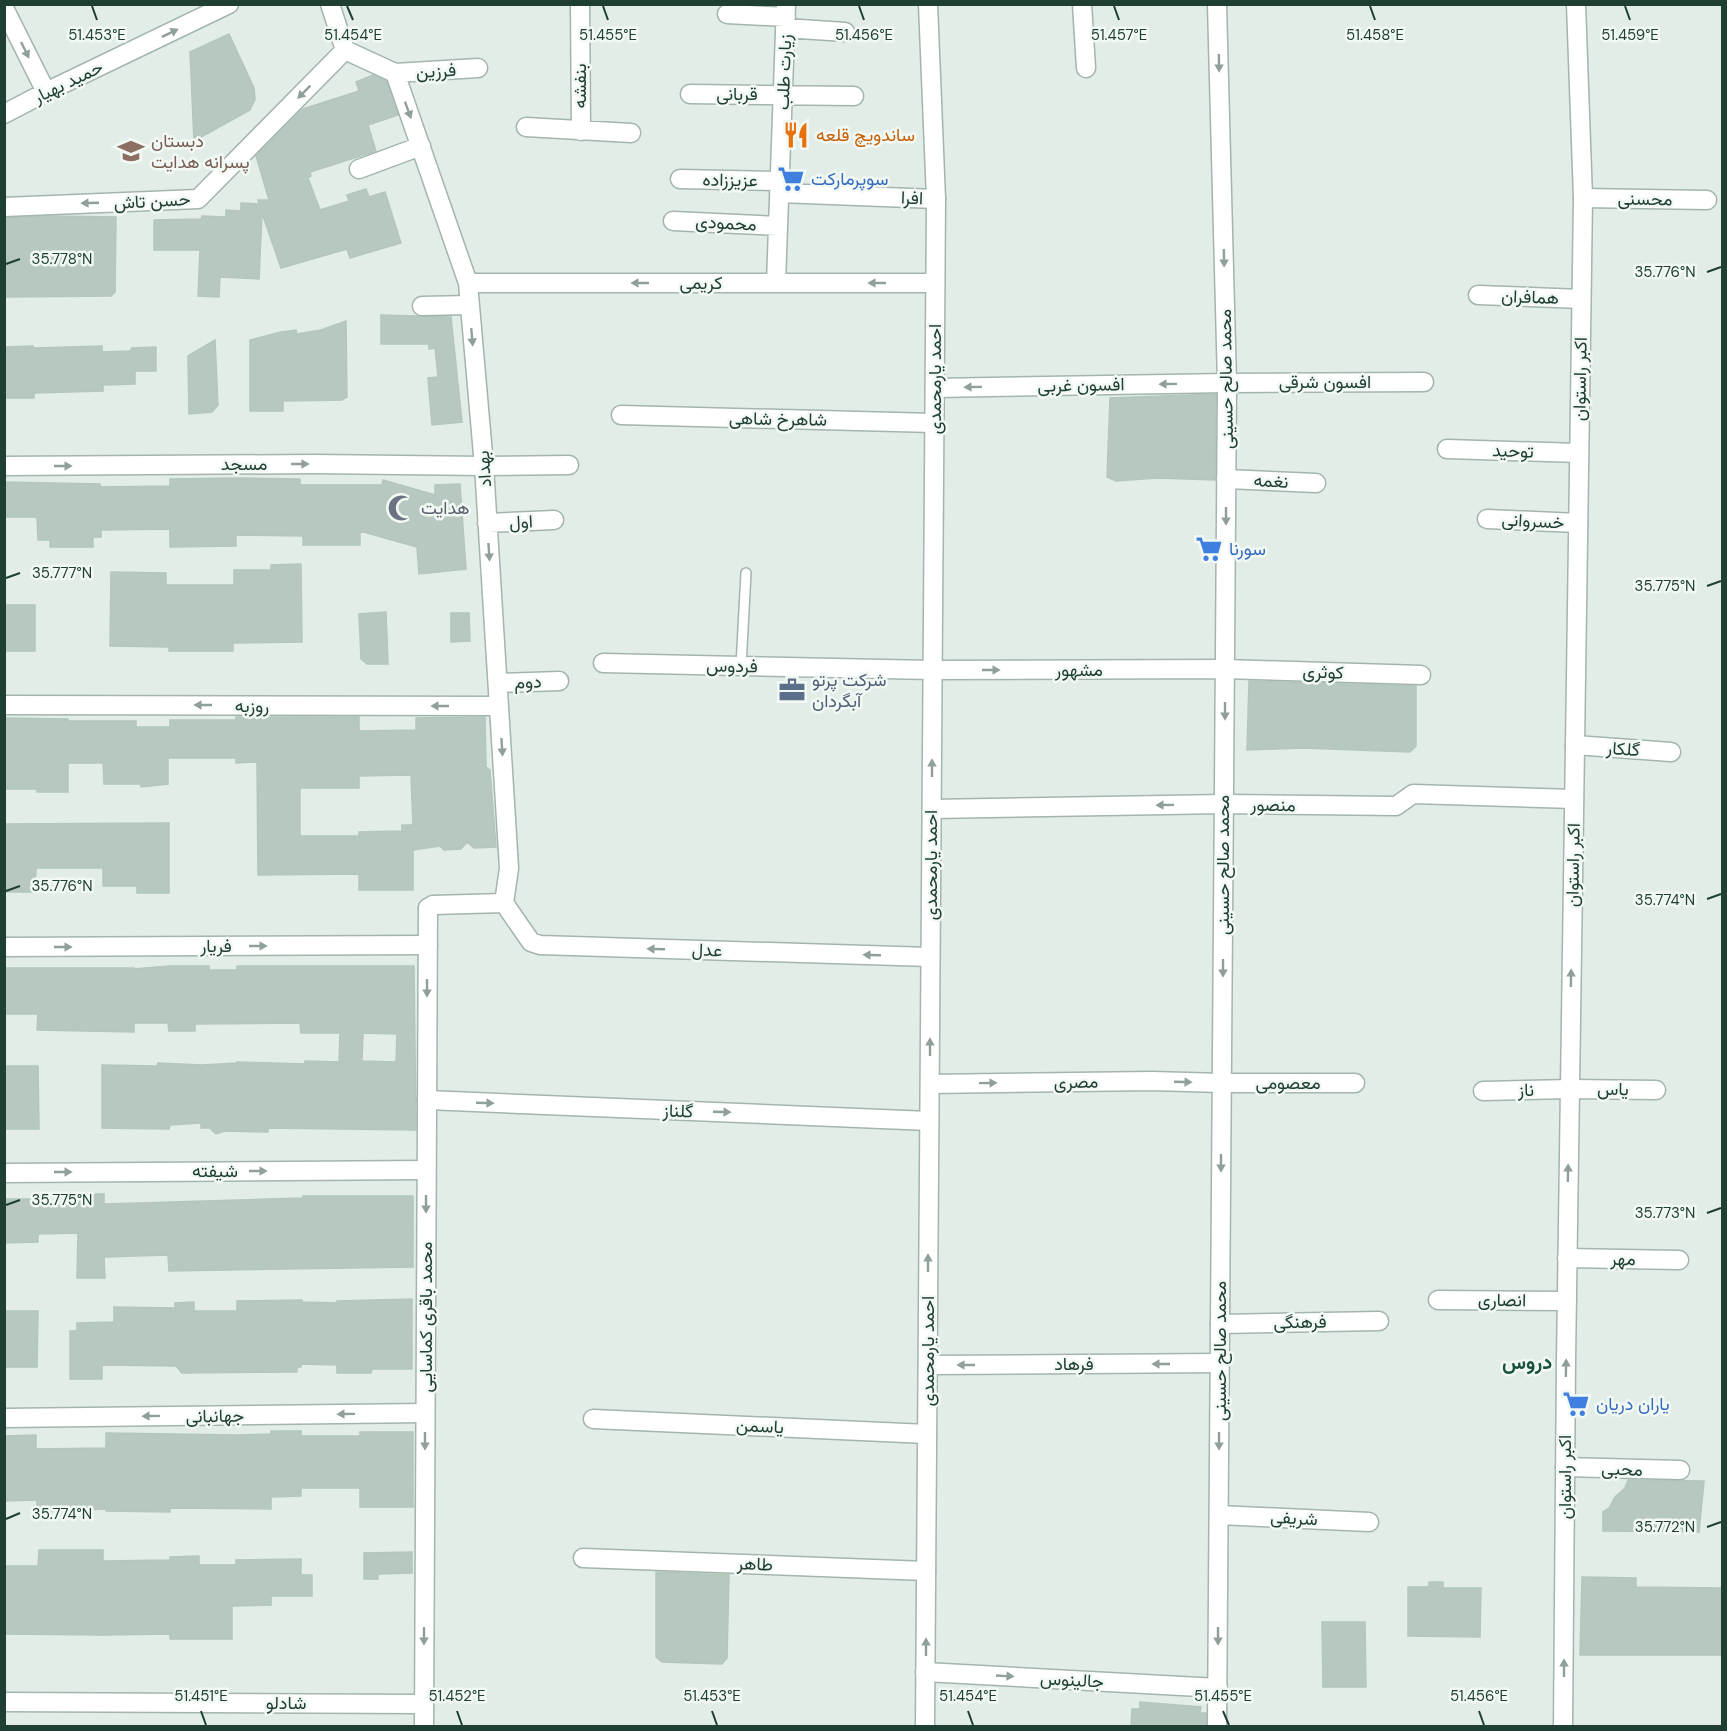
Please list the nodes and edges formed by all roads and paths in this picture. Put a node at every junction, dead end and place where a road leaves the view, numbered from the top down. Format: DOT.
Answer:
graph roads {
  1 [pos="229,4"];
  2 [pos="330,4"];
  3 [pos="580,4"];
  4 [pos="928,4"];
  5 [pos="1082,4"];
  6 [pos="1217,4"];
  7 [pos="1576,4"];
  8 [pos="4,8"];
  9 [pos="727,14"];
  10 [pos="786,16"];
  11 [pos="845,32"];
  12 [pos="345,51"];
  13 [pos="478,68"];
  14 [pos="1086,68"];
  15 [pos="395,73"];
  16 [pos="46,92"];
  17 [pos="690,94"];
  18 [pos="783,94"];
  19 [pos="854,96"];
  20 [pos="4,114"];
  21 [pos="526,128"];
  22 [pos="581,131"];
  23 [pos="631,133"];
  24 [pos="421,146"];
  25 [pos="359,169"];
  26 [pos="680,178"];
  27 [pos="779,187"];
  28 [pos="1583,198"];
  29 [pos="936,199"];
  30 [pos="1707,200"];
  31 [pos="4,207"];
  32 [pos="673,221"];
  33 [pos="778,226"];
  34 [pos="468,283"];
  35 [pos="776,283"];
  36 [pos="935,283"];
  37 [pos="1478,295"];
  38 [pos="1581,299"];
  39 [pos="470,305"];
  40 [pos="422,306"];
  41 [pos="1424,382"];
  42 [pos="1227,383"];
  43 [pos="935,388"];
  44 [pos="621,415"];
  45 [pos="934,423"];
  46 [pos="1447,449"];
  47 [pos="1579,453"];
  48 [pos="569,465"];
  49 [pos="4,466"];
  50 [pos="484,466"];
  51 [pos="1226,478"];
  52 [pos="1316,483"];
  53 [pos="1487,519"];
  54 [pos="554,520"];
  55 [pos="487,523"];
  56 [pos="1578,523"];
  57 [pos="746,573"];
  58 [pos="603,663"];
  59 [pos="741,666"];
  60 [pos="1225,669"];
  61 [pos="933,670"];
  62 [pos="1421,675"];
  63 [pos="559,681"];
  64 [pos="498,683"];
  65 [pos="4,705"];
  66 [pos="499,706"];
  67 [pos="1575,745"];
  68 [pos="1671,752"];
  69 [pos="1574,799"];
  70 [pos="1224,804"];
  71 [pos="932,809"];
  72 [pos="504,903"];
  73 [pos="428,945"];
  74 [pos="4,947"];
  75 [pos="930,957"];
  76 [pos="1222,1083"];
  77 [pos="1355,1083"];
  78 [pos="930,1084"];
  79 [pos="1570,1089"];
  80 [pos="1656,1090"];
  81 [pos="1483,1091"];
  82 [pos="427,1100"];
  83 [pos="929,1121"];
  84 [pos="426,1170"];
  85 [pos="4,1173"];
  86 [pos="1567,1258"];
  87 [pos="1678,1260"];
  88 [pos="1438,1300"];
  89 [pos="1567,1301"];
  90 [pos="1379,1321"];
  91 [pos="1220,1324"];
  92 [pos="1220,1363"];
  93 [pos="928,1365"];
  94 [pos="425,1413"];
  95 [pos="4,1418"];
  96 [pos="593,1419"];
  97 [pos="927,1434"];
  98 [pos="1565,1467"];
  99 [pos="1680,1470"];
  100 [pos="1219,1515"];
  101 [pos="1369,1522"];
  102 [pos="583,1557"];
  103 [pos="926,1571"];
  104 [pos="926,1672"];
  105 [pos="1218,1688"];
  106 [pos="4,1702"];
  107 [pos="424,1704"];
  108 [pos="424,1726"];
  109 [pos="925,1726"];
  110 [pos="1217,1726"];
  111 [pos="1563,1726"];
  16 -- 1 [label="street, حمید بهیار, one-way"];
  2 -- 12 [label="street"];
  3 -- 22 [label="street, بنفشه"];
  4 -- 29 [label="street, احمد یارمحمدی"];
  5 -- 14 [label="street"];
  6 -- 42 [label="street, محمد صالح حسینی, one-way"];
  7 -- 28 [label="street, اکبر راستوان"];
  8 -- 16 [label="street, one-way"];
  9 -- 10 [label="street"];
  10 -- 11 [label="street"];
  10 -- 18 [label="street, زیارت طلب"];
  12 -- 15 [label="street"];
  12 -- 31 [label="street, حسن تاش, one-way"];
  13 -- 15 [label="street, فرزین"];
  15 -- 24 [label="street, بهداد, one-way"];
  16 -- 20 [label="street, حمید بهیار"];
  17 -- 18 [label="street, قربانی"];
  18 -- 19 [label="street, قربانی"];
  18 -- 27 [label="street, زیارت طلب"];
  21 -- 22 [label="street"];
  22 -- 23 [label="street"];
  24 -- 25 [label="street"];
  24 -- 34 [label="street, بهداد"];
  26 -- 27 [label="street, عزیززاده"];
  27 -- 29 [label="street, افرا"];
  27 -- 33 [label="street, زیارت طلب"];
  28 -- 30 [label="street, محسنی"];
  28 -- 38 [label="street, اکبر راستوان"];
  29 -- 36 [label="street, احمد یارمحمدی"];
  32 -- 33 [label="street, محمودی"];
  33 -- 35 [label="street, زیارت طلب"];
  35 -- 34 [label="street, کریمی, one-way"];
  34 -- 39 [label="street, بهداد"];
  36 -- 35 [label="street, کریمی, one-way"];
  36 -- 43 [label="street, احمد یارمحمدی"];
  37 -- 38 [label="street, همافران"];
  38 -- 47 [label="street, اکبر راستوان"];
  39 -- 40 [label="street"];
  39 -- 50 [label="street, بهداد, one-way"];
  41 -- 42 [label="street, افسون شرقی"];
  42 -- 43 [label="street, افسون غربی, one-way"];
  42 -- 51 [label="street, محمد صالح حسینی"];
  43 -- 45 [label="street, احمد یارمحمدی"];
  44 -- 45 [label="street, شاهرخ شاهی"];
  45 -- 61 [label="street, احمد یارمحمدی"];
  46 -- 47 [label="street, توحید"];
  47 -- 56 [label="street, اکبر راستوان"];
  48 -- 50 [label="street, مسجد"];
  49 -- 50 [label="street, مسجد, one-way"];
  50 -- 55 [label="street, بهداد"];
  51 -- 52 [label="street, نغمه"];
  51 -- 60 [label="street, محمد صالح حسینی, one-way"];
  53 -- 56 [label="street, خسروانی"];
  54 -- 55 [label="street, اول"];
  55 -- 64 [label="street, بهداد, one-way"];
  56 -- 67 [label="street, اکبر راستوان"];
  57 -- 59 [label="lane"];
  58 -- 59 [label="street, فردوس"];
  59 -- 61 [label="street, فردوس"];
  61 -- 60 [label="street, مشهور, one-way"];
  60 -- 62 [label="street, کوثری"];
  60 -- 70 [label="street, محمد صالح حسینی, one-way"];
  71 -- 61 [label="street, احمد یارمحمدی, one-way"];
  63 -- 64 [label="street, دوم"];
  64 -- 66 [label="street, بهداد"];
  66 -- 65 [label="street, روزبه, one-way"];
  66 -- 72 [label="street, بهداد, one-way"];
  67 -- 68 [label="street, گلکار"];
  67 -- 69 [label="street, اکبر راستوان"];
  69 -- 70 [label="street, منصور"];
  79 -- 69 [label="street, اکبر راستوان, one-way"];
  70 -- 71 [label="street, منصور, one-way"];
  70 -- 76 [label="street, محمد صالح حسینی, one-way"];
  71 -- 75 [label="street, احمد یارمحمدی"];
  72 -- 73 [label="street, محمد باقری کماسایی"];
  75 -- 72 [label="street, عدل, one-way"];
  74 -- 73 [label="street, فریار, one-way"];
  73 -- 82 [label="street, محمد باقری کماسایی, one-way"];
  78 -- 75 [label="street, احمد یارمحمدی, one-way"];
  76 -- 77 [label="street, معصومی"];
  78 -- 76 [label="street, مصری, one-way"];
  76 -- 91 [label="street, محمد صالح حسینی, one-way"];
  78 -- 83 [label="street, احمد یارمحمدی"];
  79 -- 80 [label="street, یاس"];
  79 -- 81 [label="street, ناز"];
  86 -- 79 [label="street, اکبر راستوان, one-way"];
  82 -- 83 [label="street, گلناز, one-way"];
  82 -- 84 [label="street, محمد باقری کماسایی"];
  93 -- 83 [label="street, احمد یارمحمدی, one-way"];
  85 -- 84 [label="street, شیفته, one-way"];
  84 -- 94 [label="street, محمد باقری کماسایی, one-way"];
  86 -- 87 [label="street, مهر"];
  86 -- 89 [label="street, اکبر راستوان"];
  88 -- 89 [label="street, انصاری"];
  98 -- 89 [label="street, اکبر راستوان, one-way"];
  90 -- 91 [label="street, فرهنگی"];
  91 -- 92 [label="street, محمد صالح حسینی"];
  92 -- 93 [label="street, فرهاد, one-way"];
  92 -- 100 [label="street, محمد صالح حسینی, one-way"];
  93 -- 97 [label="street, احمد یارمحمدی"];
  94 -- 95 [label="street, جهانبانی, one-way"];
  94 -- 107 [label="street, محمد باقری کماسایی, one-way"];
  96 -- 97 [label="street, یاسمن"];
  97 -- 103 [label="street, احمد یارمحمدی"];
  98 -- 99 [label="street, محبی"];
  111 -- 98 [label="street, اکبر راستوان, one-way"];
  100 -- 101 [label="street, شریفی"];
  100 -- 105 [label="street, محمد صالح حسینی, one-way"];
  102 -- 103 [label="street, طاهر"];
  104 -- 103 [label="street, احمد یارمحمدی, one-way"];
  104 -- 105 [label="street, جالینوس, one-way"];
  104 -- 109 [label="street, احمد یارمحمدی"];
  105 -- 110 [label="street, محمد صالح حسینی"];
  106 -- 107 [label="street, شادلو"];
  107 -- 108 [label="street, محمد باقری کماسایی"];
}
